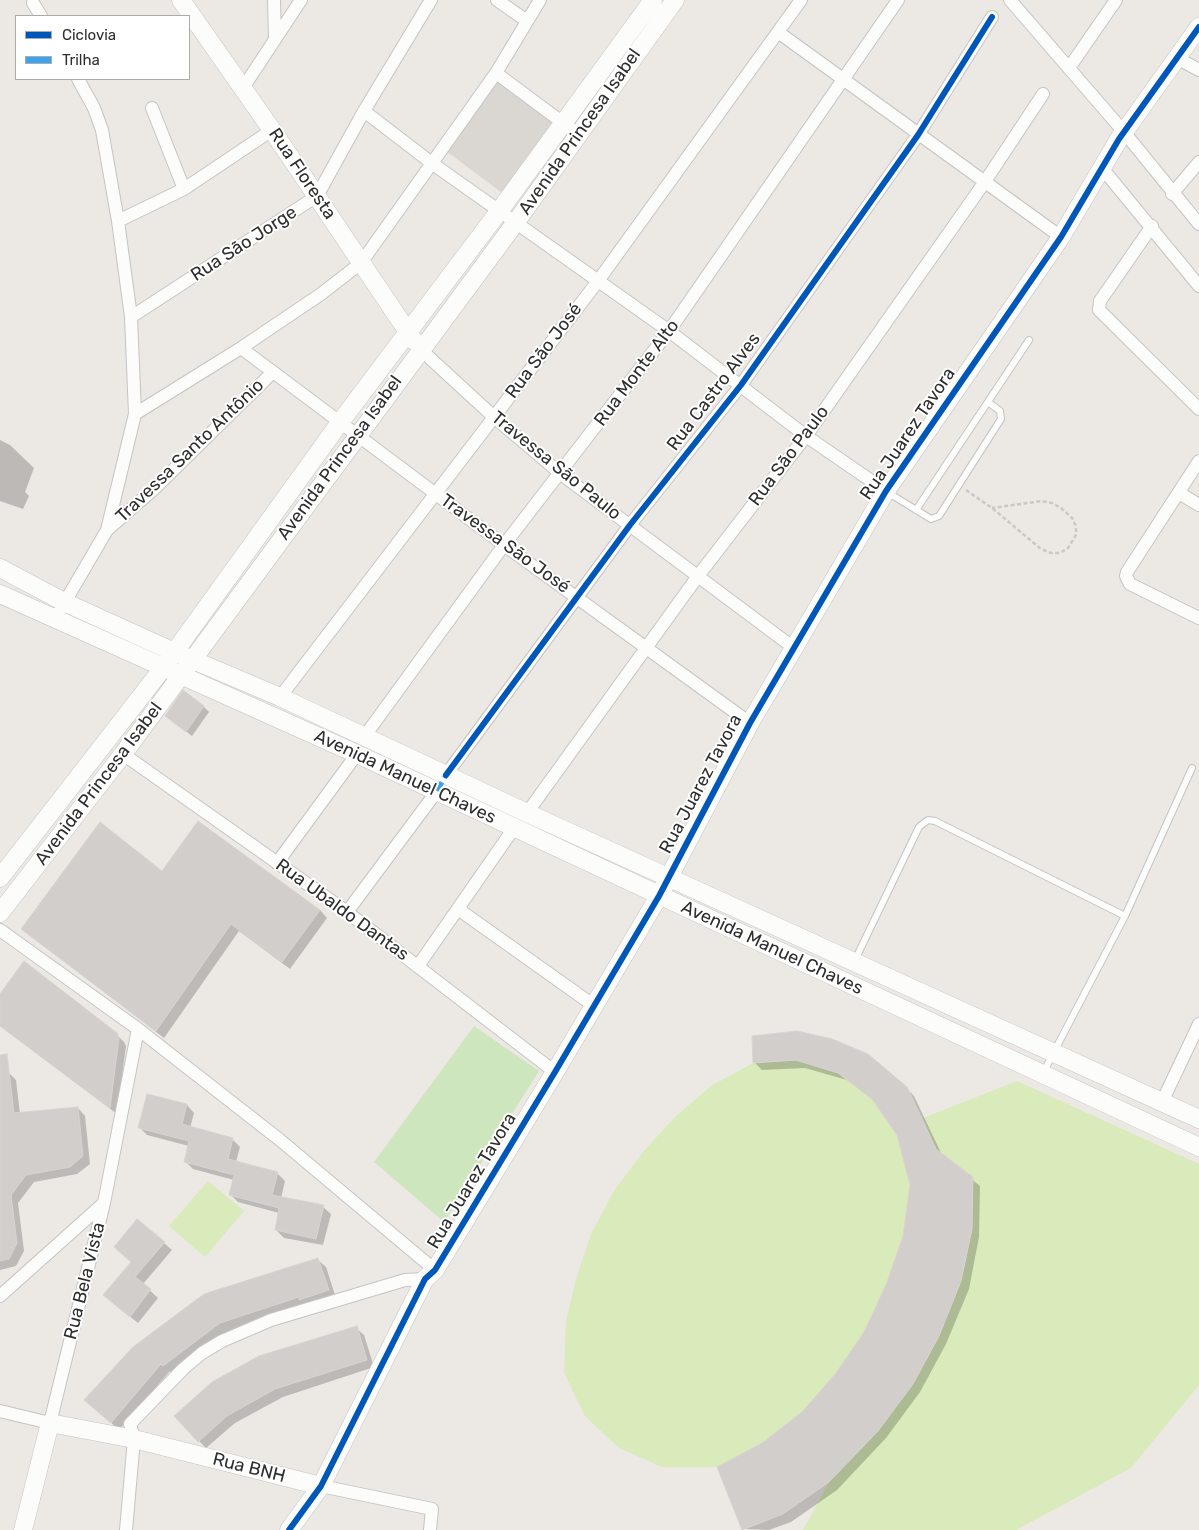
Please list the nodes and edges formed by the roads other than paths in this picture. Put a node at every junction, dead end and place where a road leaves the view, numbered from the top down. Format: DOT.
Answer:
graph roads {
  1 [pos="181,0"];
  2 [pos="274,0"];
  3 [pos="301,0"];
  4 [pos="431,0"];
  5 [pos="497,0"];
  6 [pos="540,0"];
  7 [pos="653,0"];
  8 [pos="675,0"];
  9 [pos="801,0"];
  10 [pos="898,0"];
  11 [pos="1010,0"];
  12 [pos="1116,0"];
  13 [pos="33,3"];
  14 [pos="40,15"];
  15 [pos="992,17"];
  16 [pos="527,21"];
  17 [pos="1199,27"];
  18 [pos="778,32"];
  19 [pos="275,39"];
  20 [pos="1177,58"];
  21 [pos="1069,68"];
  22 [pos="1199,70"];
  23 [pos="496,73"];
  24 [pos="842,79"];
  25 [pos="79,80"];
  26 [pos="243,88"];
  27 [pos="1043,94"];
  28 [pos="152,108"];
  29 [pos="364,111"];
  30 [pos="563,124"];
  31 [pos="272,130"];
  32 [pos="578,134"];
  33 [pos="918,135"];
  34 [pos="1122,136"];
  35 [pos="1199,162"];
  36 [pos="433,164"];
  37 [pos="1104,165"];
  38 [pos="984,183"];
  39 [pos="184,189"];
  40 [pos="1172,194"];
  41 [pos="317,196"];
  42 [pos="500,210"];
  43 [pos="118,221"];
  44 [pos="516,222"];
  45 [pos="1199,224"];
  46 [pos="1152,226"];
  47 [pos="1061,237"];
  48 [pos="361,263"];
  49 [pos="598,281"];
  50 [pos="1199,286"];
  51 [pos="131,317"];
  52 [pos="669,331"];
  53 [pos="407,334"];
  54 [pos="1029,340"];
  55 [pos="241,348"];
  56 [pos="420,349"];
  57 [pos="273,372"];
  58 [pos="741,385"];
  59 [pos="988,402"];
  60 [pos="1199,409"];
  61 [pos="135,414"];
  62 [pos="494,417"];
  63 [pos="341,421"];
  64 [pos="358,434"];
  65 [pos="806,436"];
  66 [pos="1199,461"];
  67 [pos="561,474"];
  68 [pos="886,491"];
  69 [pos="1179,493"];
  70 [pos="436,494"];
  71 [pos="1199,505"];
  72 [pos="916,510"];
  73 [pos="630,525"];
  74 [pos="107,530"];
  75 [pos="504,545"];
  76 [pos="0,568"];
  77 [pos="698,576"];
  78 [pos="0,594"];
  79 [pos="578,596"];
  80 [pos="64,602"];
  81 [pos="1199,618"];
  82 [pos="55,619"];
  83 [pos="647,647"];
  84 [pos="794,648"];
  85 [pos="174,652"];
  86 [pos="191,660"];
  87 [pos="163,668"];
  88 [pos="180,675"];
  89 [pos="280,697"];
  90 [pos="750,723"];
  91 [pos="364,737"];
  92 [pos="123,754"];
  93 [pos="357,754"];
  94 [pos="1192,768"];
  95 [pos="446,775"];
  96 [pos="437,791"];
  97 [pos="527,813"];
  98 [pos="514,828"];
  99 [pos="277,863"];
  100 [pos="668,876"];
  101 [pos="0,878"];
  102 [pos="659,896"];
  103 [pos="458,909"];
  104 [pos="347,912"];
  105 [pos="0,913"];
  106 [pos="1125,916"];
  107 [pos="0,930"];
  108 [pos="854,962"];
  109 [pos="418,966"];
  110 [pos="593,1005"];
  111 [pos="1199,1024"];
  112 [pos="138,1029"];
  113 [pos="1053,1053"];
  114 [pos="556,1072"];
  115 [pos="1042,1074"];
  116 [pos="1162,1102"];
  117 [pos="1199,1119"];
  118 [pos="1199,1147"];
  119 [pos="104,1203"];
  120 [pos="430,1274"];
  121 [pos="0,1296"];
  122 [pos="0,1411"];
  123 [pos="50,1424"];
  124 [pos="134,1439"];
  125 [pos="320,1486"];
  126 [pos="430,1528"];
  127 [pos="23,1530"];
  128 [pos="126,1530"];
  129 [pos="289,1530"];
  1 -- 26 [label="street, Rua Floresta"];
  2 -- 19 [label="street"];
  3 -- 19 [label="street"];
  4 -- 29 [label="street, Rua São Jorge"];
  5 -- 16 [label="street"];
  6 -- 16 [label="street"];
  7 -- 30 [label="street, Avenida Princesa Isabel"];
  8 -- 32 [label="street, Avenida Princesa Isabel"];
  9 -- 18 [label="street, Rua São José"];
  10 -- 24 [label="street, Rua Monte Alto"];
  11 -- 21 [label="street"];
  12 -- 21 [label="street"];
  13 -- 14 [label="street"];
  15 -- 33 [label="street, Rua Castro Alves"];
  16 -- 23 [label="street"];
  17 -- 20 [label="street, Rua Juarez Tavora"];
  18 -- 24 [label="street"];
  18 -- 49 [label="street, Rua São José"];
  19 -- 26 [label="street"];
  20 -- 22 [label="street"];
  20 -- 34 [label="street, Rua Juarez Tavora"];
  21 -- 34 [label="street"];
  23 -- 30 [label="street"];
  23 -- 36 [label="street"];
  24 -- 33 [label="street"];
  24 -- 52 [label="street, Rua Monte Alto"];
  25 -- 43 [label="street"];
  26 -- 31 [label="street, Rua Floresta"];
  27 -- 38 [label="street, Rua São Paulo"];
  28 -- 39 [label="street"];
  29 -- 36 [label="street"];
  29 -- 41 [label="street, Rua São Jorge"];
  30 -- 32 [label="street"];
  30 -- 42 [label="street, Avenida Princesa Isabel"];
  31 -- 39 [label="street"];
  31 -- 41 [label="street, Rua Floresta"];
  32 -- 44 [label="street, Avenida Princesa Isabel"];
  33 -- 38 [label="street"];
  33 -- 58 [label="street, Rua Castro Alves"];
  34 -- 37 [label="street, Rua Juarez Tavora"];
  34 -- 40 [label="street"];
  35 -- 40 [label="street"];
  36 -- 42 [label="street"];
  36 -- 48 [label="street"];
  37 -- 46 [label="street"];
  37 -- 47 [label="street, Rua Juarez Tavora"];
  38 -- 47 [label="street"];
  38 -- 65 [label="street, Rua São Paulo"];
  39 -- 43 [label="street"];
  40 -- 45 [label="street"];
  41 -- 48 [label="street, Rua Floresta"];
  41 -- 51 [label="street, Rua São Jorge"];
  42 -- 44 [label="street"];
  42 -- 53 [label="street, Avenida Princesa Isabel"];
  43 -- 51 [label="street"];
  44 -- 49 [label="street"];
  44 -- 56 [label="street, Avenida Princesa Isabel"];
  46 -- 50 [label="street"];
  46 -- 60 [label="street"];
  47 -- 68 [label="street, Rua Juarez Tavora"];
  48 -- 53 [label="street, Rua Floresta"];
  48 -- 55 [label="street"];
  49 -- 52 [label="street"];
  49 -- 62 [label="street, Rua São José"];
  51 -- 61 [label="street"];
  52 -- 58 [label="street"];
  52 -- 67 [label="street, Rua Monte Alto"];
  53 -- 56 [label="street, Rua Floresta"];
  53 -- 63 [label="street, Avenida Princesa Isabel"];
  54 -- 59 [label="lane"];
  55 -- 57 [label="street, Travessa São José"];
  55 -- 61 [label="street"];
  56 -- 62 [label="street, Travessa São Paulo"];
  56 -- 64 [label="street, Avenida Princesa Isabel"];
  57 -- 63 [label="street, Travessa São José"];
  57 -- 74 [label="street, Travessa Santo Antônio"];
  58 -- 65 [label="street"];
  58 -- 73 [label="street, Rua Castro Alves"];
  59 -- 72 [label="lane"];
  59 -- 72 [label="lane"];
  61 -- 74 [label="street"];
  62 -- 67 [label="street, Travessa São Paulo"];
  62 -- 70 [label="street, Rua São José"];
  63 -- 64 [label="street, Travessa São José"];
  63 -- 85 [label="street, Avenida Princesa Isabel"];
  64 -- 70 [label="street, Travessa São José"];
  64 -- 86 [label="street, Avenida Princesa Isabel"];
  65 -- 68 [label="street"];
  65 -- 77 [label="street, Rua São Paulo"];
  66 -- 69 [label="street"];
  67 -- 73 [label="street, Travessa São Paulo"];
  67 -- 75 [label="street, Rua Monte Alto"];
  68 -- 72 [label="lane"];
  68 -- 84 [label="street, Rua Juarez Tavora"];
  69 -- 71 [label="street"];
  69 -- 81 [label="street"];
  70 -- 75 [label="street, Travessa São José"];
  70 -- 89 [label="street, Rua São José"];
  73 -- 77 [label="street, Travessa São Paulo"];
  73 -- 79 [label="street, Rua Castro Alves"];
  74 -- 80 [label="street"];
  75 -- 79 [label="street, Travessa São José"];
  75 -- 91 [label="street, Rua Monte Alto"];
  76 -- 80 [label="street, Avenida Manuel Chaves"];
  77 -- 83 [label="street, Rua São Paulo"];
  77 -- 84 [label="street, Travessa São Paulo"];
  78 -- 82 [label="street, Avenida Manuel Chaves"];
  79 -- 83 [label="street, Travessa São José"];
  79 -- 95 [label="street, Rua Castro Alves"];
  80 -- 82 [label="street"];
  80 -- 85 [label="street, Avenida Manuel Chaves"];
  82 -- 87 [label="street, Avenida Manuel Chaves"];
  83 -- 90 [label="street, Travessa São José"];
  83 -- 97 [label="street, Rua São Paulo"];
  84 -- 90 [label="street, Rua Juarez Tavora"];
  85 -- 86 [label="street, Avenida Manuel Chaves"];
  85 -- 87 [label="street, Avenida Princesa Isabel"];
  86 -- 88 [label="street, Avenida Princesa Isabel"];
  86 -- 89 [label="street, Avenida Manuel Chaves"];
  87 -- 88 [label="street, Avenida Manuel Chaves"];
  87 -- 101 [label="street, Avenida Princesa Isabel"];
  88 -- 92 [label="street, Avenida Princesa Isabel"];
  88 -- 93 [label="street, Avenida Manuel Chaves"];
  89 -- 91 [label="street, Avenida Manuel Chaves"];
  90 -- 100 [label="street, Rua Juarez Tavora"];
  91 -- 95 [label="street, Avenida Manuel Chaves"];
  92 -- 99 [label="street, Rua Ubaldo Dantas"];
  92 -- 105 [label="street, Avenida Princesa Isabel"];
  93 -- 96 [label="street, Avenida Manuel Chaves"];
  93 -- 99 [label="street"];
  94 -- 106 [label="lane"];
  95 -- 97 [label="street, Avenida Manuel Chaves"];
  96 -- 98 [label="street, Avenida Manuel Chaves"];
  96 -- 104 [label="street"];
  97 -- 100 [label="street, Avenida Manuel Chaves"];
  98 -- 102 [label="street, Avenida Manuel Chaves"];
  98 -- 103 [label="street"];
  99 -- 104 [label="street, Rua Ubaldo Dantas"];
  100 -- 102 [label="street, Rua Juarez Tavora"];
  100 -- 108 [label="street, Avenida Manuel Chaves"];
  102 -- 110 [label="street, Rua Juarez Tavora"];
  102 -- 115 [label="street, Avenida Manuel Chaves"];
  103 -- 109 [label="street"];
  103 -- 110 [label="street"];
  104 -- 109 [label="street, Rua Ubaldo Dantas"];
  106 -- 108 [label="lane"];
  106 -- 113 [label="lane"];
  107 -- 112 [label="street"];
  108 -- 113 [label="street, Avenida Manuel Chaves"];
  109 -- 114 [label="street, Rua Ubaldo Dantas"];
  110 -- 114 [label="street, Rua Juarez Tavora"];
  111 -- 116 [label="street"];
  112 -- 119 [label="street, Rua Bela Vista"];
  112 -- 120 [label="street"];
  113 -- 115 [label="lane"];
  113 -- 116 [label="street, Avenida Manuel Chaves"];
  114 -- 120 [label="street, Rua Juarez Tavora"];
  115 -- 118 [label="street, Avenida Manuel Chaves"];
  116 -- 117 [label="street, Avenida Manuel Chaves"];
  119 -- 121 [label="street"];
  119 -- 123 [label="street, Rua Bela Vista"];
  120 -- 124 [label="street"];
  120 -- 125 [label="street, Rua Juarez Tavora"];
  122 -- 123 [label="street"];
  123 -- 124 [label="street, Rua BNH"];
  123 -- 127 [label="street, Rua Bela Vista"];
  124 -- 125 [label="street, Rua BNH"];
  124 -- 128 [label="street"];
  125 -- 126 [label="street, Rua BNH"];
  125 -- 129 [label="street, Rua Juarez Tavora"];
}
